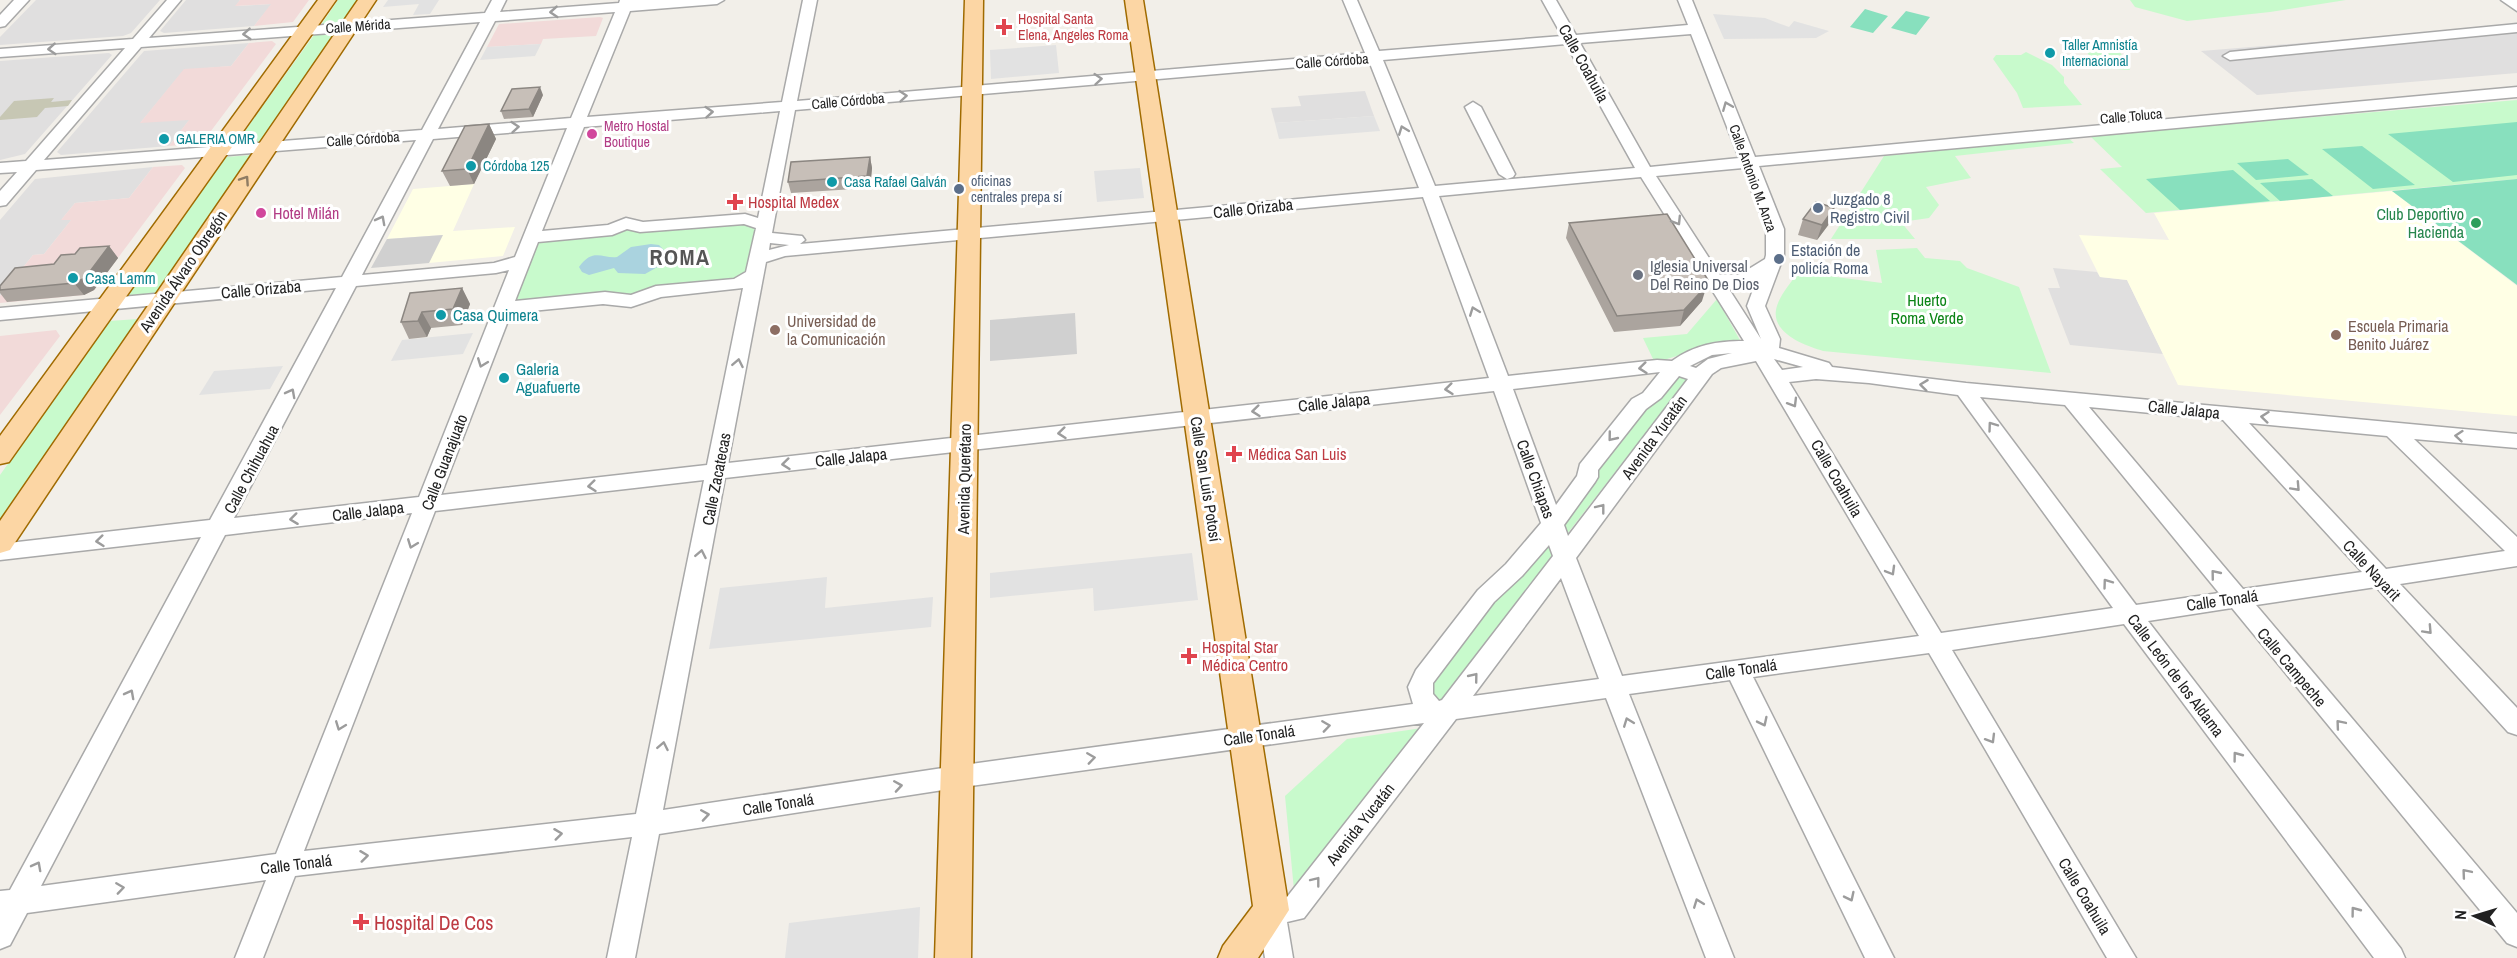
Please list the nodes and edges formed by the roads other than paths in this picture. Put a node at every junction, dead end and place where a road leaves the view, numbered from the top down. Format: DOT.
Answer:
graph roads {
  1 [pos="22,0"];
  2 [pos="174,0"];
  3 [pos="327,0"];
  4 [pos="368,0"];
  5 [pos="717,0"];
  6 [pos="810,0"];
  7 [pos="974,0"];
  8 [pos="1134,0"];
  9 [pos="1356,0"];
  10 [pos="1549,0"];
  11 [pos="1685,0"];
  12 [pos="2508,0"];
  13 [pos="626,4"];
  14 [pos="2517,7"];
  15 [pos="495,8"];
  16 [pos="0,23"];
  17 [pos="350,27"];
  18 [pos="2517,27"];
  19 [pos="1695,29"];
  20 [pos="305,30"];
  21 [pos="1572,41"];
  22 [pos="137,42"];
  23 [pos="0,53"];
  24 [pos="2230,56"];
  25 [pos="1376,57"];
  26 [pos="1146,75"];
  27 [pos="2517,81"];
  28 [pos="972,89"];
  29 [pos="2517,92"];
  30 [pos="788,106"];
  31 [pos="1473,107"];
  32 [pos="2163,118"];
  33 [pos="578,122"];
  34 [pos="428,135"];
  35 [pos="268,146"];
  36 [pos="220,150"];
  37 [pos="1747,156"];
  38 [pos="32,165"];
  39 [pos="1642,166"];
  40 [pos="0,168"];
  41 [pos="1507,174"];
  42 [pos="1425,186"];
  43 [pos="0,201"];
  44 [pos="1166,211"];
  45 [pos="970,229"];
  46 [pos="763,231"];
  47 [pos="531,237"];
  48 [pos="522,260"];
  49 [pos="1770,263"];
  50 [pos="757,267"];
  51 [pos="1714,280"];
  52 [pos="513,282"];
  53 [pos="346,286"];
  54 [pos="161,304"];
  55 [pos="503,308"];
  56 [pos="105,309"];
  57 [pos="0,314"];
  58 [pos="0,325"];
  59 [pos="1759,350"];
  60 [pos="1675,368"];
  61 [pos="1700,376"];
  62 [pos="1851,376"];
  63 [pos="1777,378"];
  64 [pos="1501,383"];
  65 [pos="1965,389"];
  66 [pos="2070,398"];
  67 [pos="2228,413"];
  68 [pos="1197,418"];
  69 [pos="2393,430"];
  70 [pos="2517,441"];
  71 [pos="965,443"];
  72 [pos="0,455"];
  73 [pos="718,472"];
  74 [pos="428,504"];
  75 [pos="1552,524"];
  76 [pos="220,528"];
  77 [pos="0,543"];
  78 [pos="2517,550"];
  79 [pos="0,552"];
  80 [pos="1565,554"];
  81 [pos="2517,558"];
  82 [pos="2378,577"];
  83 [pos="2235,598"];
  84 [pos="2129,613"];
  85 [pos="1933,643"];
  86 [pos="1737,670"];
  87 [pos="1614,686"];
  88 [pos="1440,710"];
  89 [pos="2517,725"];
  90 [pos="1245,737"];
  91 [pos="956,777"];
  92 [pos="648,824"];
  93 [pos="285,865"];
  94 [pos="9,903"];
  95 [pos="1271,909"];
  96 [pos="2517,934"];
  97 [pos="0,936"];
  98 [pos="249,958"];
  99 [pos="621,958"];
  100 [pos="953,958"];
  101 [pos="1236,958"];
  102 [pos="1279,958"];
  103 [pos="1720,958"];
  104 [pos="1880,958"];
  105 [pos="2122,958"];
  106 [pos="2391,958"];
  1 -- 16 [label="street"];
  2 -- 22 [label="street"];
  3 -- 20 [label="main road"];
  4 -- 17 [label="main road, Avenida Álvaro Obregón"];
  5 -- 13 [label="street, Calle Mérida"];
  6 -- 30 [label="street, Calle Zacatecas"];
  7 -- 28 [label="main road, Avenida Querétaro"];
  8 -- 26 [label="main road, Calle San Luis Potosí"];
  9 -- 25 [label="street, Calle Chiapas"];
  10 -- 21 [label="street, Calle Coahuila"];
  11 -- 19 [label="street, Calle Antonio M. Anza"];
  12 -- 14 [label="street"];
  13 -- 15 [label="street, Calle Mérida, one-way"];
  13 -- 33 [label="street, Calle Guanajuato"];
  15 -- 17 [label="street, Calle Mérida"];
  15 -- 34 [label="street, Calle Chihuahua"];
  17 -- 20 [label="street, Calle Mérida"];
  17 -- 35 [label="main road, Avenida Álvaro Obregón"];
  18 -- 24 [label="street"];
  19 -- 21 [label="street, Calle Córdoba"];
  37 -- 19 [label="street, Calle Antonio M. Anza, one-way"];
  20 -- 22 [label="street, Calle Mérida, one-way"];
  20 -- 36 [label="main road"];
  21 -- 25 [label="street, Calle Córdoba"];
  21 -- 39 [label="street, Calle Coahuila"];
  22 -- 23 [label="street, Calle Mérida, one-way"];
  22 -- 38 [label="street"];
  25 -- 26 [label="street, Calle Córdoba"];
  42 -- 25 [label="street, Calle Chiapas, one-way"];
  28 -- 26 [label="street, Calle Córdoba, one-way"];
  26 -- 44 [label="main road, Calle San Luis Potosí"];
  27 -- 32 [label="street, Calle Toluca"];
  30 -- 28 [label="street, Calle Córdoba, one-way"];
  28 -- 45 [label="main road, Avenida Querétaro"];
  29 -- 32 [label="street, Calle Toluca"];
  33 -- 30 [label="street, Calle Córdoba, one-way"];
  30 -- 46 [label="street, Calle Zacatecas"];
  31 -- 41 [label="street"];
  32 -- 37 [label="street, Calle Toluca"];
  34 -- 33 [label="street, Calle Córdoba, one-way"];
  33 -- 47 [label="street, Calle Guanajuato"];
  34 -- 35 [label="street, Calle Córdoba"];
  53 -- 34 [label="street, Calle Chihuahua, one-way"];
  35 -- 36 [label="street, Calle Córdoba"];
  54 -- 35 [label="main road, Avenida Álvaro Obregón, one-way"];
  36 -- 38 [label="street, Calle Córdoba"];
  36 -- 56 [label="main road"];
  37 -- 39 [label="street, Calle Orizaba"];
  37 -- 49 [label="street, Calle Antonio M. Anza"];
  38 -- 40 [label="street, Calle Córdoba"];
  38 -- 43 [label="street"];
  39 -- 41 [label="street, Calle Orizaba"];
  39 -- 42 [label="street, Calle Orizaba"];
  39 -- 51 [label="street, Calle Coahuila, one-way"];
  41 -- 42 [label="street, Calle Orizaba"];
  42 -- 44 [label="street, Calle Orizaba"];
  64 -- 42 [label="street, Calle Chiapas, one-way"];
  44 -- 45 [label="street, Calle Orizaba"];
  44 -- 68 [label="main road, Calle San Luis Potosí"];
  45 -- 46 [label="street, Calle Orizaba"];
  45 -- 50 [label="street, Calle Orizaba"];
  45 -- 71 [label="main road, Avenida Querétaro"];
  46 -- 47 [label="street, Calle Orizaba"];
  46 -- 50 [label="street, Calle Zacatecas"];
  47 -- 48 [label="street, Calle Guanajuato"];
  48 -- 52 [label="street, Calle Guanajuato"];
  48 -- 53 [label="street, Calle Orizaba"];
  49 -- 51 [label="street"];
  49 -- 59 [label="street, Calle Antonio M. Anza"];
  50 -- 55 [label="street, Calle Orizaba"];
  73 -- 50 [label="street, Calle Zacatecas, one-way"];
  51 -- 59 [label="street, Calle Coahuila"];
  52 -- 53 [label="street, Calle Orizaba"];
  52 -- 55 [label="street, Calle Guanajuato"];
  53 -- 54 [label="street, Calle Orizaba"];
  76 -- 53 [label="street, Calle Chihuahua, one-way"];
  54 -- 56 [label="street, Calle Orizaba"];
  54 -- 77 [label="main road, Avenida Álvaro Obregón"];
  55 -- 74 [label="street, Calle Guanajuato, one-way"];
  56 -- 57 [label="street, Calle Orizaba"];
  56 -- 58 [label="street, Calle Orizaba"];
  56 -- 72 [label="main road"];
  59 -- 60 [label="street, Avenida Yucatán"];
  59 -- 61 [label="street, Avenida Yucatán"];
  59 -- 62 [label="street, Calle Jalapa"];
  59 -- 63 [label="street, Calle Coahuila"];
  60 -- 61 [label="street, Calle Jalapa"];
  60 -- 64 [label="street, Calle Jalapa, one-way"];
  60 -- 75 [label="street, Avenida Yucatán, one-way"];
  80 -- 61 [label="street, Avenida Yucatán, one-way"];
  62 -- 63 [label="street, Calle Jalapa"];
  65 -- 62 [label="street, Calle Jalapa, one-way"];
  63 -- 85 [label="street, Calle Coahuila, one-way"];
  64 -- 68 [label="street, Calle Jalapa, one-way"];
  64 -- 75 [label="street, Calle Chiapas"];
  65 -- 66 [label="street, Calle Jalapa"];
  84 -- 65 [label="street, Calle León de los Aldama, one-way"];
  66 -- 67 [label="street, Calle Jalapa"];
  83 -- 66 [label="street, Calle Campeche, one-way"];
  69 -- 67 [label="street, Calle Jalapa, one-way"];
  67 -- 82 [label="street, Calle Nayarit, one-way"];
  68 -- 71 [label="street, Calle Jalapa, one-way"];
  68 -- 90 [label="main road, Calle San Luis Potosí"];
  70 -- 69 [label="street, Calle Jalapa, one-way"];
  69 -- 78 [label="street"];
  71 -- 73 [label="street, Calle Jalapa, one-way"];
  71 -- 91 [label="main road, Avenida Querétaro"];
  73 -- 74 [label="street, Calle Jalapa, one-way"];
  92 -- 73 [label="street, Calle Zacatecas, one-way"];
  74 -- 76 [label="street, Calle Jalapa, one-way"];
  74 -- 93 [label="street, Calle Guanajuato, one-way"];
  75 -- 80 [label="street, Calle Chiapas"];
  75 -- 88 [label="street, Avenida Yucatán"];
  76 -- 79 [label="street, Calle Jalapa, one-way"];
  94 -- 76 [label="street, Calle Chihuahua, one-way"];
  80 -- 87 [label="street, Calle Chiapas"];
  88 -- 80 [label="street, Avenida Yucatán, one-way"];
  81 -- 82 [label="street, Calle Tonalá"];
  82 -- 83 [label="street, Calle Tonalá"];
  82 -- 89 [label="street, Calle Nayarit, one-way"];
  83 -- 84 [label="street, Calle Tonalá"];
  96 -- 83 [label="street, Calle Campeche, one-way"];
  84 -- 85 [label="street, Calle Tonalá"];
  106 -- 84 [label="street, Calle León de los Aldama, one-way"];
  85 -- 86 [label="street, Calle Tonalá"];
  85 -- 105 [label="street, Calle Coahuila, one-way"];
  86 -- 87 [label="street, Calle Tonalá"];
  86 -- 104 [label="street, one-way"];
  87 -- 88 [label="street, Calle Tonalá"];
  103 -- 87 [label="street, Calle Chiapas, one-way"];
  90 -- 88 [label="street, Calle Tonalá, one-way"];
  95 -- 88 [label="street, Avenida Yucatán, one-way"];
  91 -- 90 [label="street, Calle Tonalá, one-way"];
  90 -- 95 [label="main road, Calle San Luis Potosí"];
  92 -- 91 [label="street, Calle Tonalá, one-way"];
  91 -- 100 [label="main road, Avenida Querétaro"];
  93 -- 92 [label="street, Calle Tonalá, one-way"];
  92 -- 99 [label="street, Calle Zacatecas"];
  94 -- 93 [label="street, Calle Tonalá, one-way"];
  93 -- 98 [label="street, Calle Guanajuato"];
  94 -- 97 [label="street, Calle Chihuahua"];
  95 -- 101 [label="main road"];
  95 -- 102 [label="street, Calle San Luis Potosí"];
}
